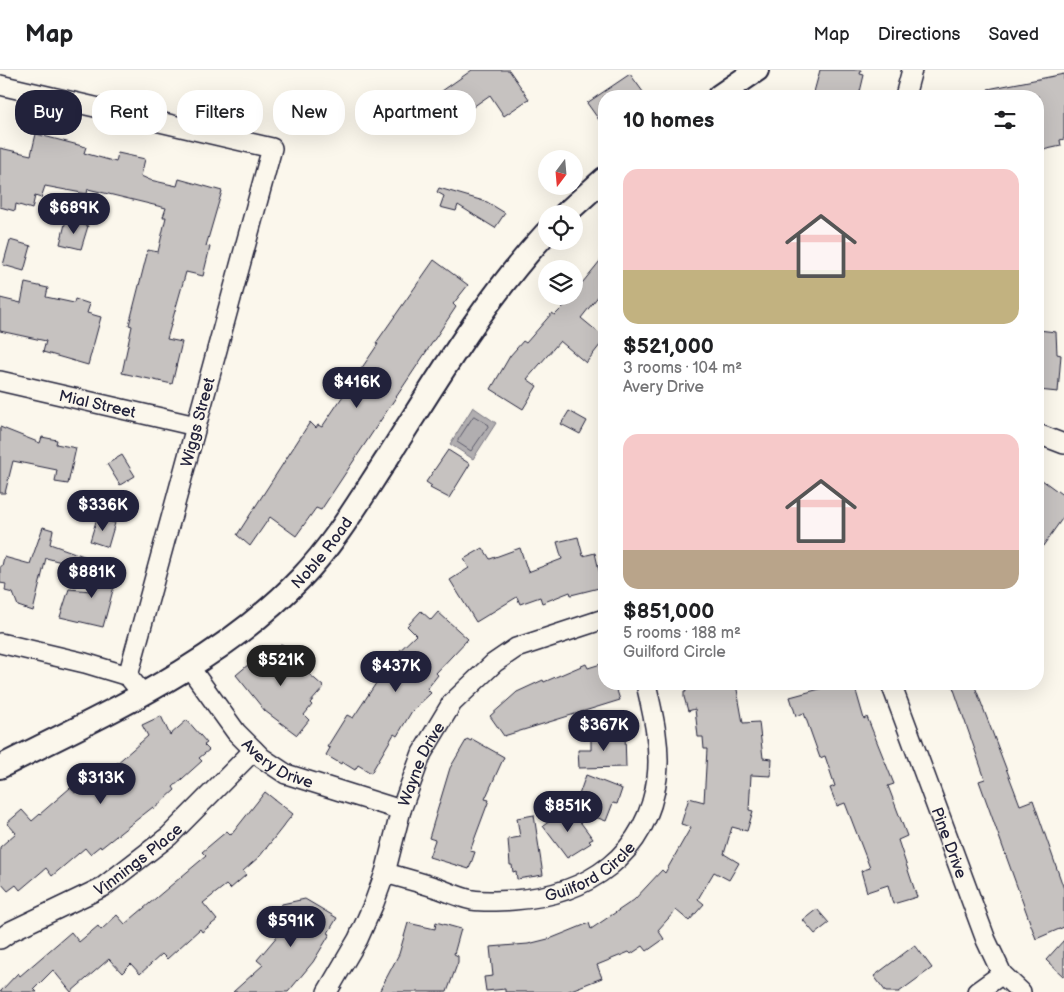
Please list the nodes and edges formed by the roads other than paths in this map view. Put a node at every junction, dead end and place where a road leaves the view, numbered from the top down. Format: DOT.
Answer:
graph roads {
  1 [pos="757,70"];
  2 [pos="912,70"];
  3 [pos="0,85"];
  4 [pos="728,90"];
  5 [pos="907,90"];
  6 [pos="598,185"];
  7 [pos="576,205"];
  8 [pos="538,242"];
  9 [pos="0,381"];
  10 [pos="196,426"];
  11 [pos="1044,436"];
  12 [pos="1064,444"];
  13 [pos="598,621"];
  14 [pos="0,643"];
  15 [pos="190,668"];
  16 [pos="135,685"];
  17 [pos="647,690"];
  18 [pos="893,690"];
  19 [pos="254,750"];
  20 [pos="0,767"];
  21 [pos="401,810"];
  22 [pos="385,873"];
  23 [pos="0,939"];
  24 [pos="1002,974"];
  25 [pos="327,992"];
  26 [pos="978,992"];
  27 [pos="1021,992"];
  1 -- 4 [label="street"];
  2 -- 5 [label="street"];
  3 -- 10 [label="street, Wiggs Street"];
  6 -- 7 [label="street"];
  8 -- 15 [label="street, Noble Road"];
  9 -- 10 [label="street, Mial Street"];
  10 -- 16 [label="street, Wiggs Street"];
  11 -- 12 [label="street"];
  13 -- 21 [label="street, Wayne Drive"];
  14 -- 16 [label="street"];
  15 -- 16 [label="street, Noble Road"];
  15 -- 19 [label="street, Avery Drive"];
  16 -- 20 [label="street, Noble Road"];
  17 -- 22 [label="street, Guilford Circle"];
  18 -- 24 [label="street, Pine Drive"];
  19 -- 21 [label="street, Avery Drive"];
  19 -- 23 [label="street, Vinnings Place"];
  21 -- 22 [label="street, Wayne Drive"];
  22 -- 25 [label="street, Wayne Drive"];
  24 -- 26 [label="street"];
  24 -- 27 [label="street, Pine Drive"];
}
